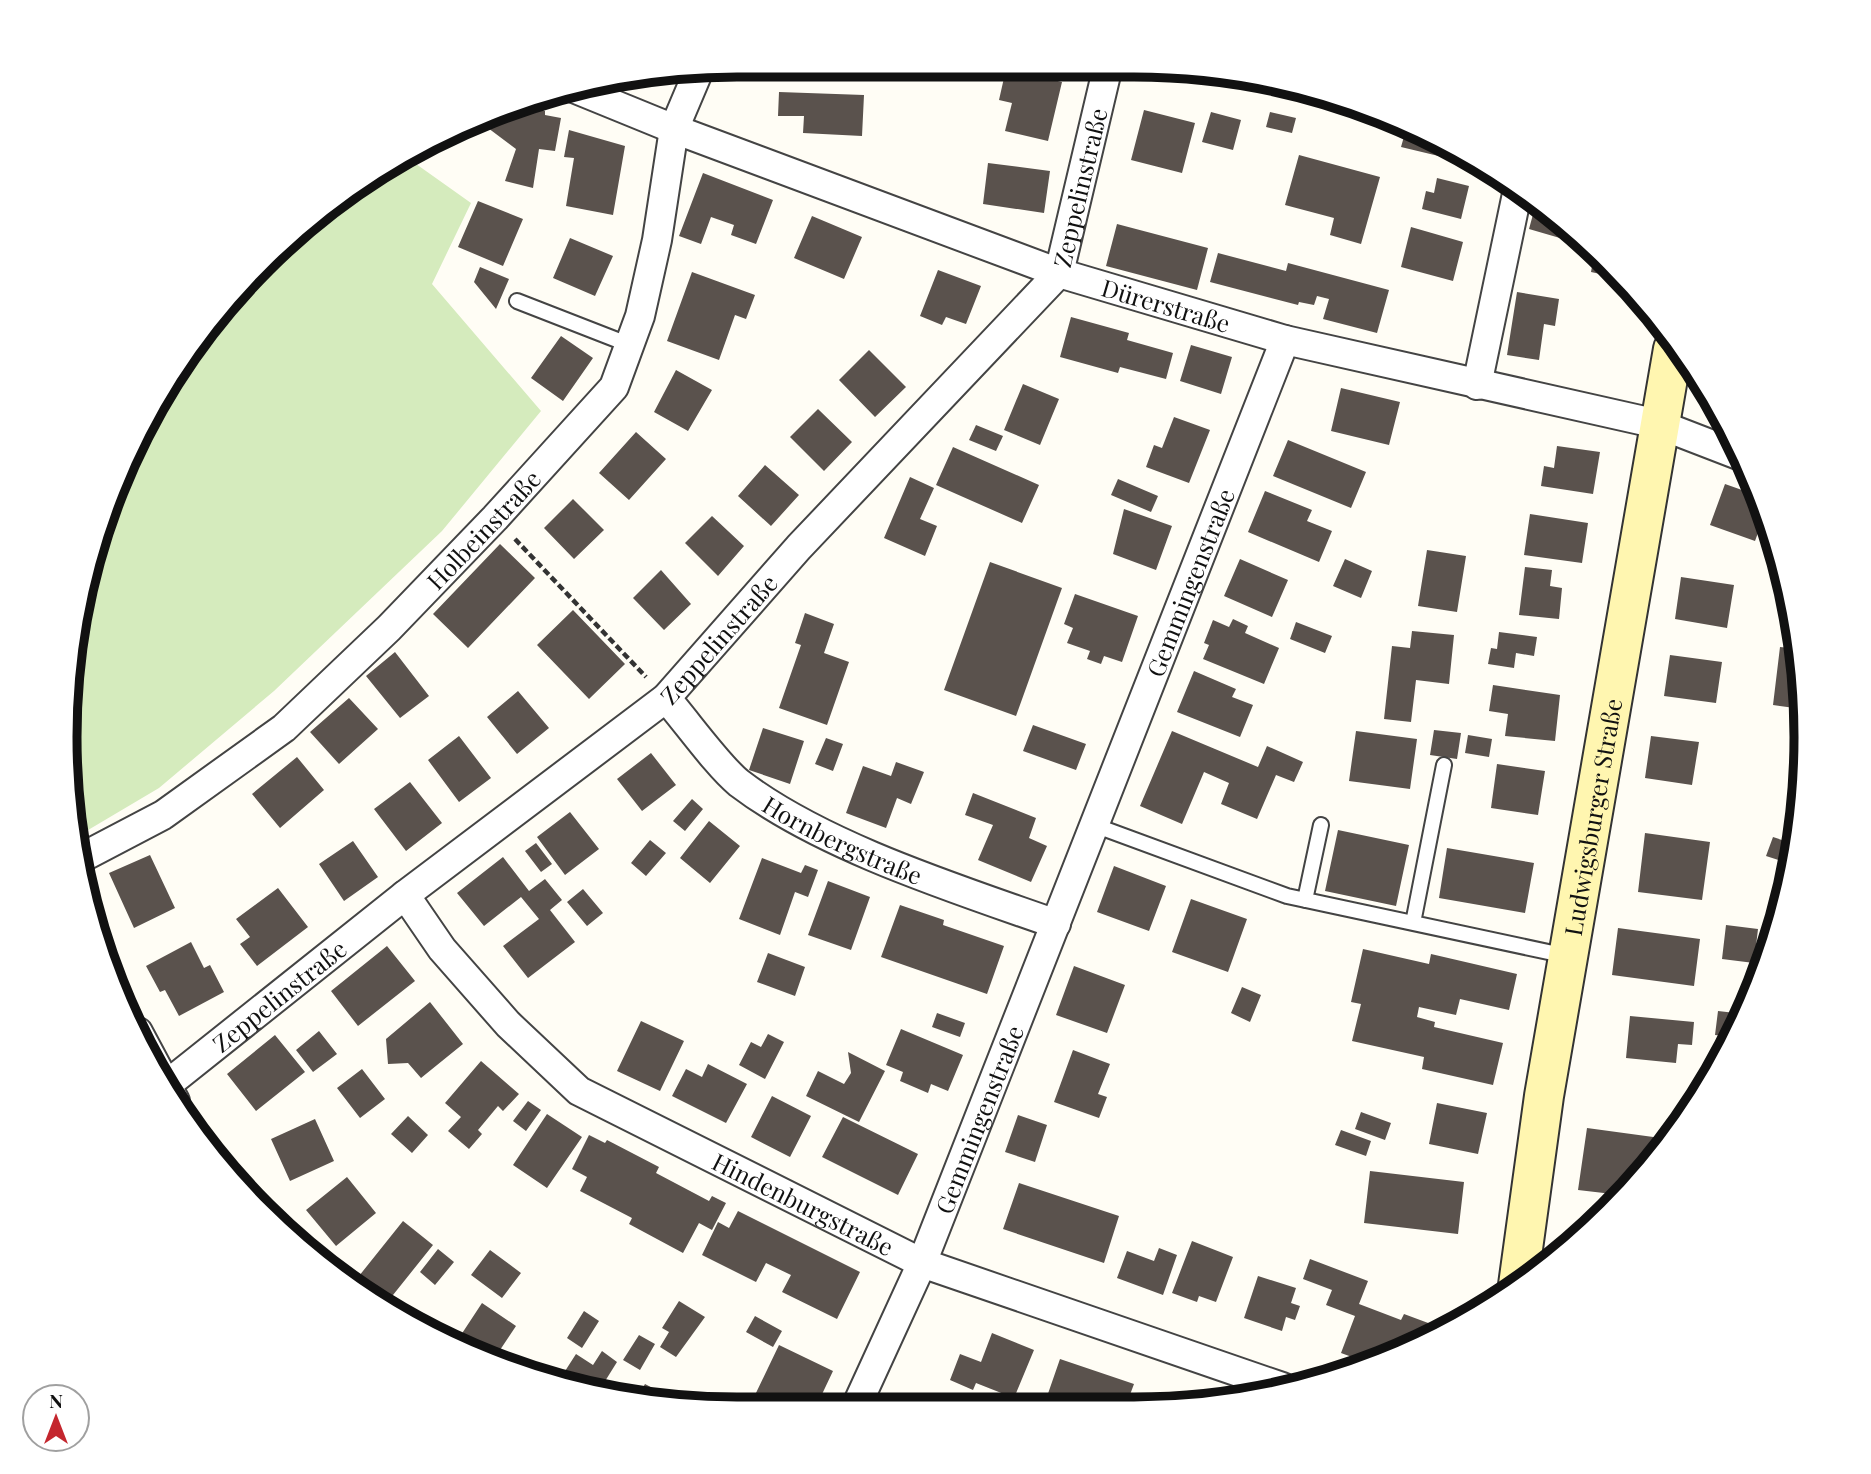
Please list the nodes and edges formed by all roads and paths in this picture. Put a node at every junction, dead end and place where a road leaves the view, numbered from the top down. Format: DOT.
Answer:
graph roads {
  1 [pos="1105,77"];
  2 [pos="696,78"];
  3 [pos="591,94"];
  4 [pos="674,129"];
  5 [pos="1516,199"];
  6 [pos="1059,273"];
  7 [pos="517,301"];
  8 [pos="1285,340"];
  9 [pos="630,345"];
  10 [pos="1672,354"];
  11 [pos="1477,385"];
  12 [pos="1658,424"];
  13 [pos="1729,451"];
  14 [pos="495,518"];
  15 [pos="666,698"];
  16 [pos="1444,765"];
  17 [pos="1094,825"];
  18 [pos="1321,825"];
  19 [pos="88,854"];
  20 [pos="405,895"];
  21 [pos="1305,900"];
  22 [pos="1413,923"];
  23 [pos="1056,924"];
  24 [pos="1567,956"];
  25 [pos="176,1085"];
  26 [pos="922,1263"];
  27 [pos="1520,1273"];
  28 [pos="1269,1383"];
  29 [pos="861,1397"];
  1 -- 6 [label="street, Zeppelinstraße"];
  2 -- 4 [label="street, Holbeinstraße"];
  3 -- 4 [label="street, Dürerstraße"];
  4 -- 6 [label="street, Dürerstraße"];
  4 -- 9 [label="street, Holbeinstraße"];
  5 -- 11 [label="street"];
  6 -- 8 [label="street, Dürerstraße"];
  6 -- 15 [label="street, Zeppelinstraße"];
  7 -- 9 [label="lane"];
  8 -- 11 [label="street, Dürerstraße"];
  8 -- 17 [label="street, Gemmingenstraße"];
  9 -- 14 [label="street, Holbeinstraße"];
  10 -- 12 [label="main road, Ludwigsburger Straße"];
  11 -- 12 [label="street, Dürerstraße"];
  12 -- 13 [label="street, Dürerstraße"];
  12 -- 24 [label="main road, Ludwigsburger Straße"];
  14 -- 15 [label="path"];
  14 -- 19 [label="street, Holbeinstraße"];
  15 -- 20 [label="street, Zeppelinstraße"];
  15 -- 23 [label="street, Hornbergstraße"];
  16 -- 22 [label="lane"];
  17 -- 21 [label="lane"];
  17 -- 23 [label="street, Gemmingenstraße"];
  18 -- 21 [label="lane"];
  20 -- 25 [label="street, Zeppelinstraße"];
  20 -- 26 [label="street, Hindenburgstraße"];
  21 -- 22 [label="lane"];
  22 -- 24 [label="lane"];
  23 -- 26 [label="street, Gemmingenstraße"];
  24 -- 27 [label="main road, Ludwigsburger Straße"];
  26 -- 28 [label="street, Hindenburgstraße"];
  26 -- 29 [label="street, Gemmingenstraße"];
}
